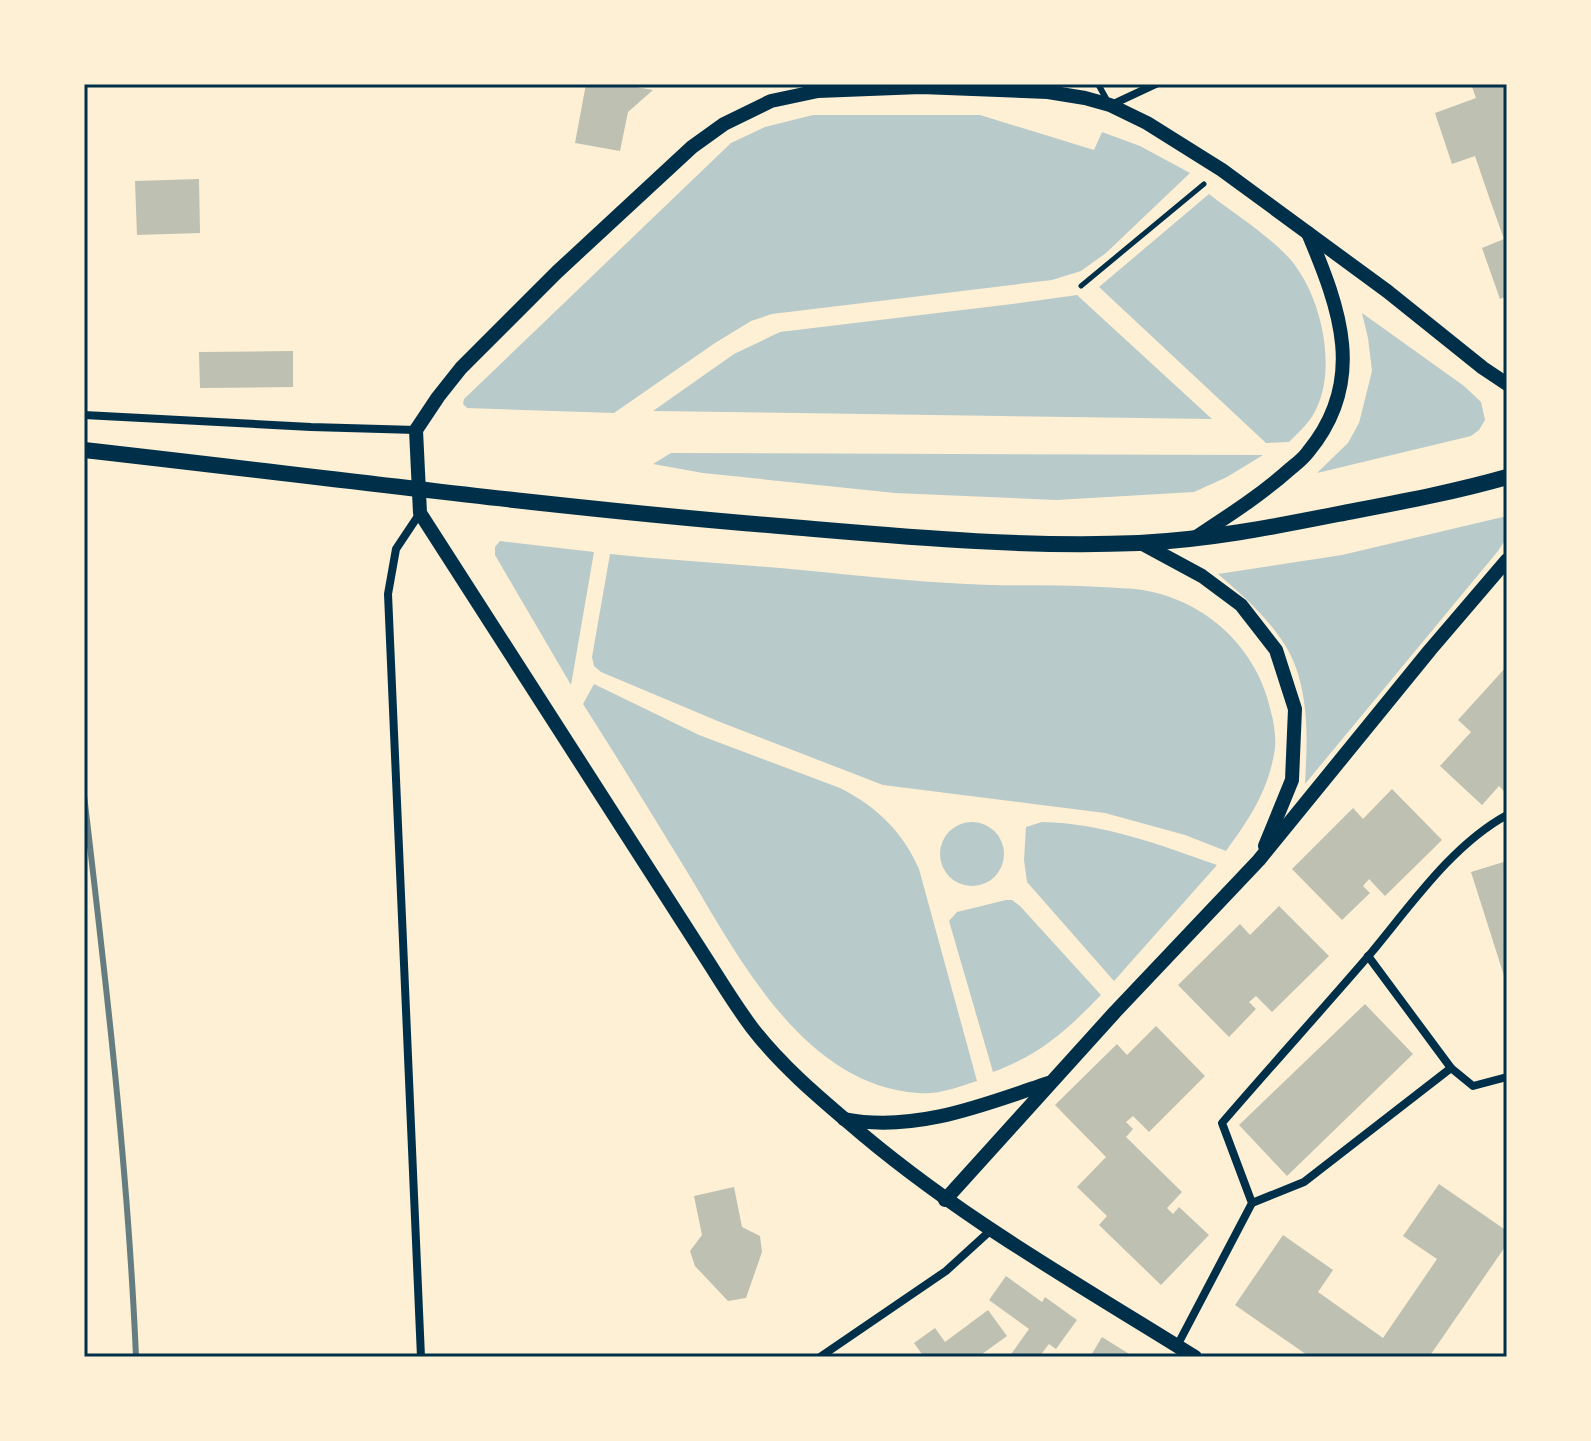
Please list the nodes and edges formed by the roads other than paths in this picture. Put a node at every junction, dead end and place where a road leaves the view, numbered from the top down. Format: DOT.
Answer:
graph roads {
  1 [pos="1098,84"];
  2 [pos="1156,84"];
  3 [pos="921,85"];
  4 [pos="945,86"];
  5 [pos="1110,105"];
  6 [pos="1308,233"];
  7 [pos="1507,384"];
  8 [pos="84,415"];
  9 [pos="416,430"];
  10 [pos="84,450"];
  11 [pos="1507,477"];
  12 [pos="420,513"];
  13 [pos="1195,538"];
  14 [pos="1141,543"];
  15 [pos="1507,560"];
  16 [pos="1507,815"];
  17 [pos="1259,860"];
  18 [pos="1368,956"];
  19 [pos="1451,1068"];
  20 [pos="1507,1077"];
  21 [pos="1052,1081"];
  22 [pos="844,1119"];
  23 [pos="945,1200"];
  24 [pos="1252,1203"];
  25 [pos="991,1230"];
  26 [pos="1177,1346"];
  27 [pos="421,1357"];
  28 [pos="820,1357"];
  29 [pos="1195,1357"];
  1 -- 5 [label="lane"];
  2 -- 5 [label="street"];
  3 -- 4 [label="street"];
  3 -- 9 [label="street"];
  4 -- 5 [label="street"];
  5 -- 6 [label="street"];
  6 -- 7 [label="street"];
  6 -- 13 [label="street"];
  8 -- 9 [label="street"];
  9 -- 12 [label="street"];
  10 -- 14 [label="main road"];
  11 -- 13 [label="main road"];
  12 -- 22 [label="street"];
  12 -- 27 [label="street"];
  13 -- 14 [label="main road"];
  14 -- 17 [label="street"];
  15 -- 17 [label="street"];
  16 -- 18 [label="street"];
  17 -- 21 [label="street"];
  18 -- 19 [label="street"];
  18 -- 24 [label="street"];
  19 -- 20 [label="street"];
  19 -- 24 [label="street"];
  21 -- 22 [label="street"];
  21 -- 23 [label="street"];
  22 -- 23 [label="street"];
  23 -- 25 [label="street"];
  24 -- 26 [label="street"];
  25 -- 26 [label="street"];
  25 -- 28 [label="street"];
  26 -- 29 [label="street"];
}
